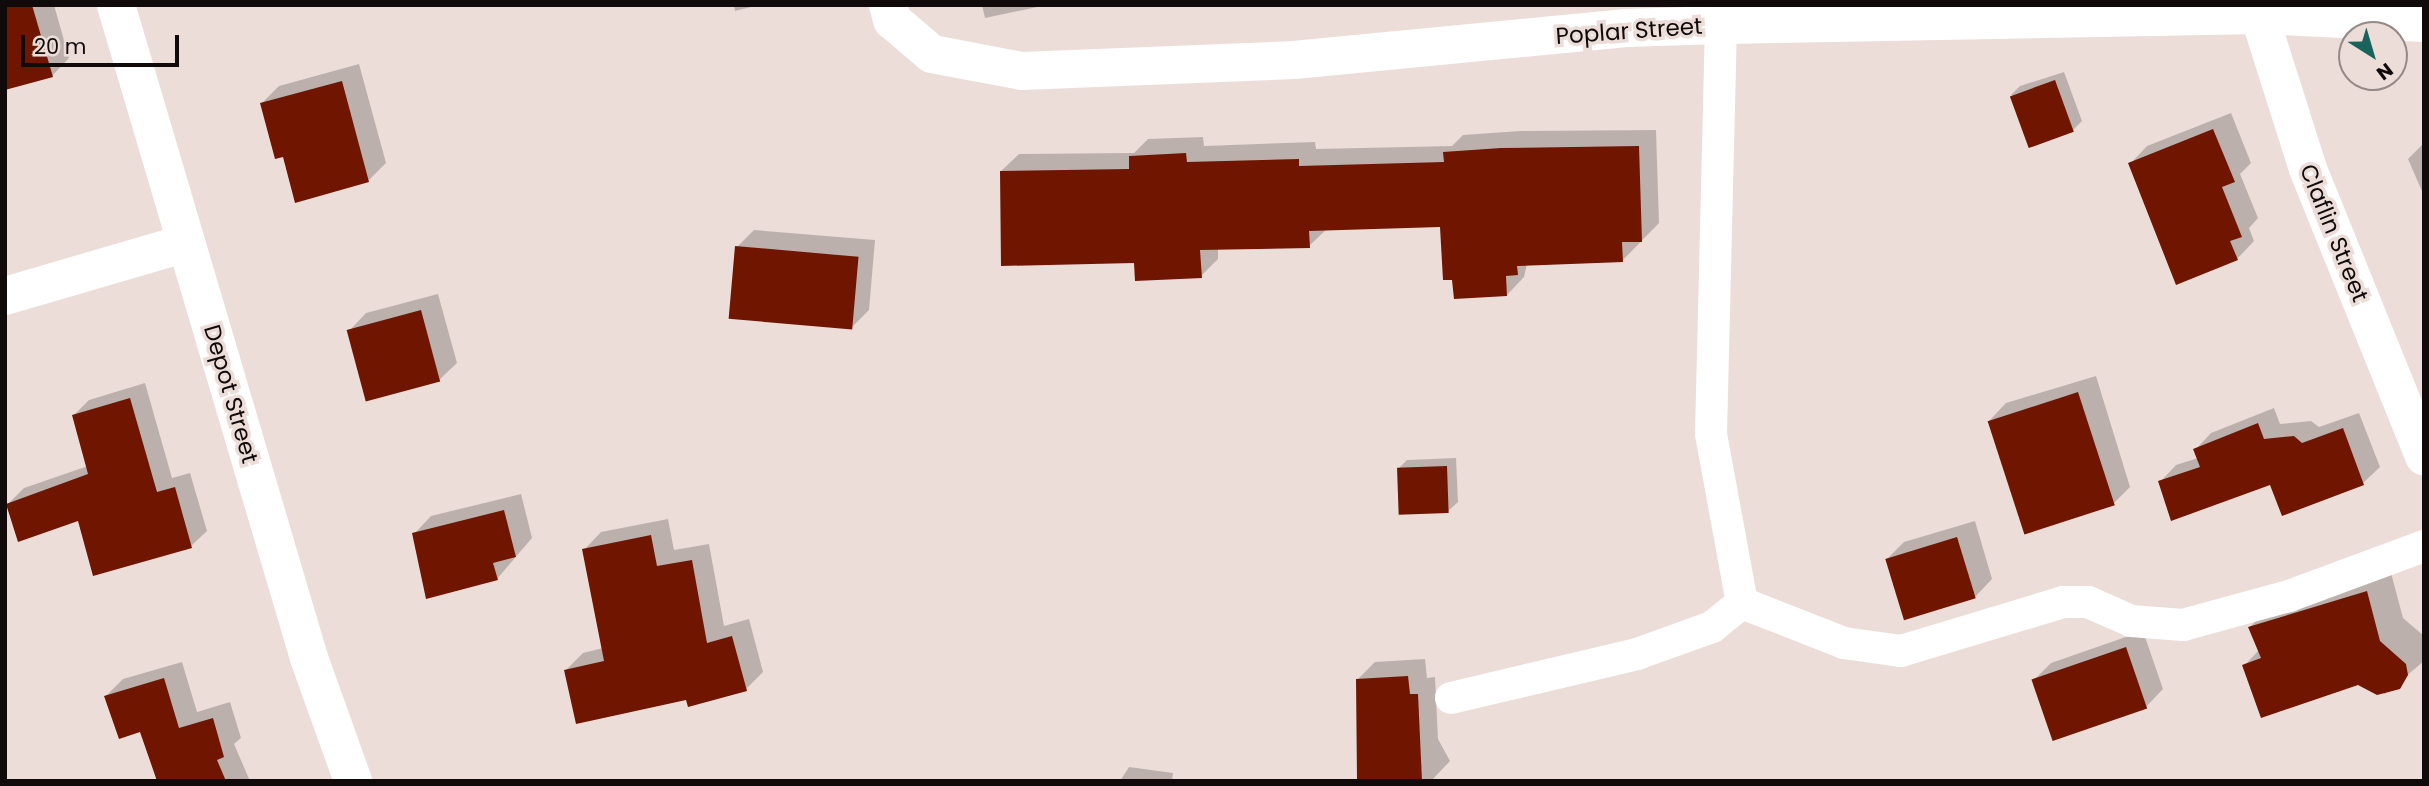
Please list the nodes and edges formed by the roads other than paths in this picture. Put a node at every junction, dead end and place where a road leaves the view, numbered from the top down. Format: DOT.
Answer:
graph roads {
  1 [pos="116,5"];
  2 [pos="888,5"];
  3 [pos="2257,10"];
  4 [pos="2424,23"];
  5 [pos="1721,25"];
  6 [pos="186,243"];
  7 [pos="5,296"];
  8 [pos="2424,456"];
  9 [pos="2424,546"];
  10 [pos="1742,603"];
  11 [pos="1451,698"];
  12 [pos="354,781"];
  1 -- 6 [label="street, Depot Street"];
  2 -- 5 [label="street, Poplar Street"];
  3 -- 4 [label="street, Poplar Street"];
  3 -- 5 [label="street, Poplar Street"];
  3 -- 8 [label="street, Claflin Street"];
  5 -- 10 [label="lane"];
  6 -- 7 [label="street"];
  6 -- 12 [label="street, Depot Street"];
  9 -- 10 [label="lane"];
  10 -- 11 [label="lane"];
}
